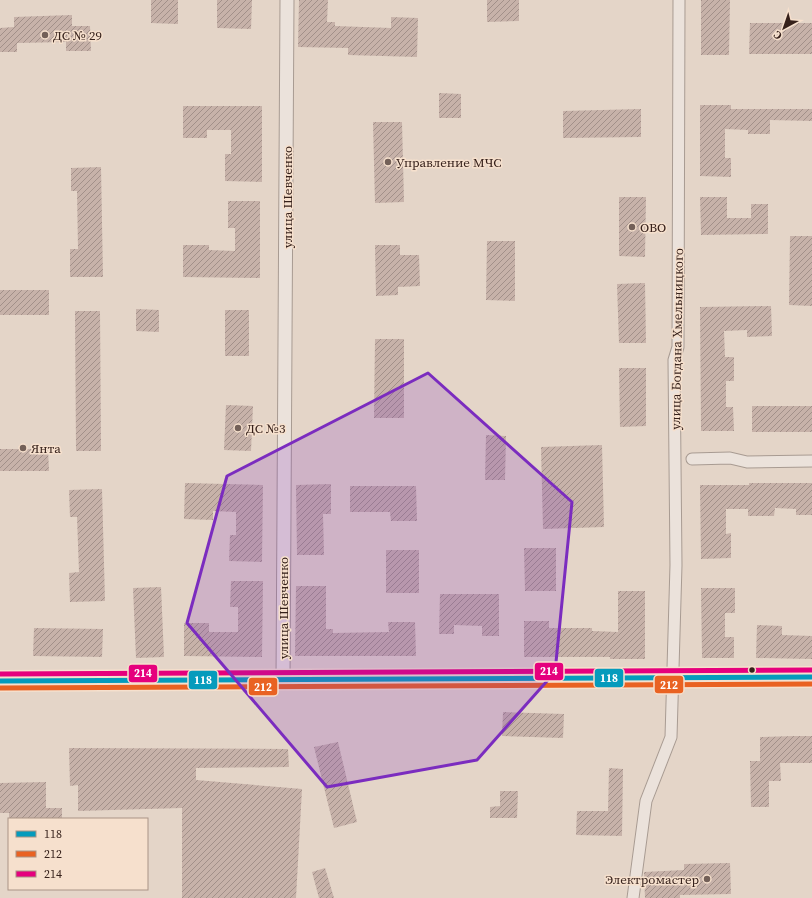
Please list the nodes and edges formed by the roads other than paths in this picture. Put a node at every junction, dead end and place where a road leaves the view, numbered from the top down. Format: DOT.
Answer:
graph roads {
  1 [pos="287,0"];
  2 [pos="680,0"];
  3 [pos="692,459"];
  4 [pos="812,461"];
  5 [pos="812,677"];
  6 [pos="672,678"];
  7 [pos="283,680"];
  8 [pos="0,681"];
  9 [pos="633,898"];
  1 -- 7 [label="street, улица Шевченко"];
  2 -- 6 [label="street, улица Богдана Хмельницкого"];
  3 -- 4 [label="street"];
  5 -- 6 [label="main road"];
  6 -- 7 [label="main road"];
  6 -- 9 [label="street, улица Богдана Хмельницкого"];
  7 -- 8 [label="main road"];
}
